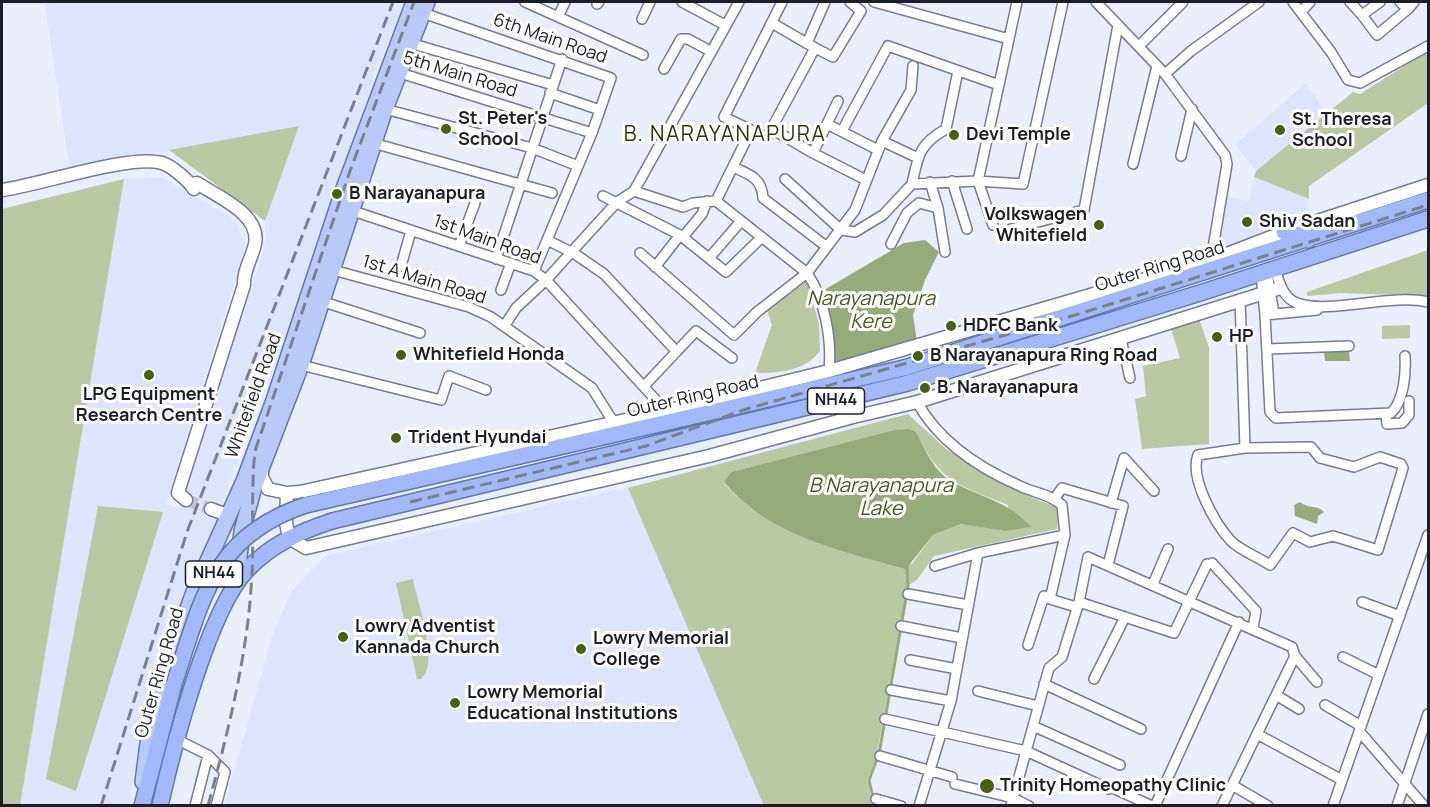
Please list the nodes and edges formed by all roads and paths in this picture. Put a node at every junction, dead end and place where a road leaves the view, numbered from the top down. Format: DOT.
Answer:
graph roads {
  1 [pos="525,2"];
  2 [pos="565,2"];
  3 [pos="650,2"];
  4 [pos="682,2"];
  5 [pos="739,2"];
  6 [pos="782,2"];
  7 [pos="825,2"];
  8 [pos="850,2"];
  9 [pos="874,2"];
  10 [pos="1017,2"];
  11 [pos="1064,2"];
  12 [pos="1096,2"];
  13 [pos="1183,2"];
  14 [pos="1259,2"];
  15 [pos="1293,2"];
  16 [pos="1310,2"];
  17 [pos="1350,2"];
  18 [pos="1380,2"];
  19 [pos="1407,4"];
  20 [pos="421,5"];
  21 [pos="1301,12"];
  22 [pos="559,15"];
  23 [pos="1362,15"];
  24 [pos="642,19"];
  25 [pos="772,23"];
  26 [pos="725,25"];
  27 [pos="1118,25"];
  28 [pos="1009,39"];
  29 [pos="410,43"];
  30 [pos="811,45"];
  31 [pos="1140,45"];
  32 [pos="1428,46"];
  33 [pos="710,51"];
  34 [pos="643,55"];
  35 [pos="562,59"];
  36 [pos="913,66"];
  37 [pos="1157,66"];
  38 [pos="664,69"];
  39 [pos="393,71"];
  40 [pos="958,71"];
  41 [pos="1165,74"];
  42 [pos="999,85"];
  43 [pos="552,89"];
  44 [pos="838,100"];
  45 [pos="385,108"];
  46 [pos="1192,109"];
  47 [pos="600,110"];
  48 [pos="542,118"];
  49 [pos="827,124"];
  50 [pos="772,129"];
  51 [pos="751,130"];
  52 [pos="842,131"];
  53 [pos="592,133"];
  54 [pos="373,143"];
  55 [pos="880,145"];
  56 [pos="532,148"];
  57 [pos="813,153"];
  58 [pos="1181,156"];
  59 [pos="918,158"];
  60 [pos="1133,164"];
  61 [pos="578,166"];
  62 [pos="733,167"];
  63 [pos="785,179"];
  64 [pos="866,180"];
  65 [pos="952,181"];
  66 [pos="978,181"];
  67 [pos="930,182"];
  68 [pos="522,183"];
  69 [pos="912,184"];
  70 [pos="1428,185"];
  71 [pos="2,190"];
  72 [pos="634,191"];
  73 [pos="552,193"];
  74 [pos="603,196"];
  75 [pos="1428,200"];
  76 [pos="711,201"];
  77 [pos="617,202"];
  78 [pos="474,203"];
  79 [pos="938,208"];
  80 [pos="350,210"];
  81 [pos="1428,219"];
  82 [pos="741,221"];
  83 [pos="993,225"];
  84 [pos="968,229"];
  85 [pos="1011,229"];
  86 [pos="841,230"];
  87 [pos="411,231"];
  88 [pos="1284,232"];
  89 [pos="682,236"];
  90 [pos="762,237"];
  91 [pos="547,240"];
  92 [pos="1308,240"];
  93 [pos="891,244"];
  94 [pos="459,246"];
  95 [pos="827,247"];
  96 [pos="571,252"];
  97 [pos="945,252"];
  98 [pos="640,253"];
  99 [pos="711,257"];
  100 [pos="496,259"];
  101 [pos="1212,260"];
  102 [pos="510,264"];
  103 [pos="401,267"];
  104 [pos="655,267"];
  105 [pos="333,270"];
  106 [pos="534,271"];
  107 [pos="1268,272"];
  108 [pos="807,273"];
  109 [pos="244,278"];
  110 [pos="546,280"];
  111 [pos="501,290"];
  112 [pos="1271,290"];
  113 [pos="1240,299"];
  114 [pos="321,301"];
  115 [pos="1428,302"];
  116 [pos="1357,309"];
  117 [pos="1270,314"];
  118 [pos="505,325"];
  119 [pos="420,333"];
  120 [pos="1121,339"];
  121 [pos="1349,346"];
  122 [pos="1267,349"];
  123 [pos="676,351"];
  124 [pos="1405,356"];
  125 [pos="732,358"];
  126 [pos="301,365"];
  127 [pos="829,371"];
  128 [pos="1130,378"];
  129 [pos="645,385"];
  130 [pos="486,390"];
  131 [pos="1409,401"];
  132 [pos="917,402"];
  133 [pos="666,411"];
  134 [pos="1386,414"];
  135 [pos="614,423"];
  136 [pos="1245,447"];
  137 [pos="262,464"];
  138 [pos="1154,491"];
  139 [pos="286,493"];
  140 [pos="1055,498"];
  141 [pos="1111,503"];
  142 [pos="212,509"];
  143 [pos="227,514"];
  144 [pos="1065,535"];
  145 [pos="1428,535"];
  146 [pos="289,538"];
  147 [pos="1168,549"];
  148 [pos="978,553"];
  149 [pos="1108,565"];
  150 [pos="935,566"];
  151 [pos="1153,584"];
  152 [pos="236,585"];
  153 [pos="908,594"];
  154 [pos="1050,599"];
  155 [pos="1191,601"];
  156 [pos="1362,602"];
  157 [pos="1077,604"];
  158 [pos="968,605"];
  159 [pos="1400,616"];
  160 [pos="1125,617"];
  161 [pos="1239,622"];
  162 [pos="901,626"];
  163 [pos="1253,628"];
  164 [pos="962,638"];
  165 [pos="1028,645"];
  166 [pos="1295,656"];
  167 [pos="1343,657"];
  168 [pos="910,660"];
  169 [pos="957,669"];
  170 [pos="1379,675"];
  171 [pos="1094,679"];
  172 [pos="1317,681"];
  173 [pos="1044,684"];
  174 [pos="891,690"];
  175 [pos="978,691"];
  176 [pos="1276,695"];
  177 [pos="951,701"];
  178 [pos="1325,705"];
  179 [pos="1038,706"];
  180 [pos="1299,709"];
  181 [pos="1428,714"];
  182 [pos="885,719"];
  183 [pos="1033,726"];
  184 [pos="1141,729"];
  185 [pos="1360,729"];
  186 [pos="1426,731"];
  187 [pos="943,732"];
  188 [pos="1257,734"];
  189 [pos="178,740"];
  190 [pos="1026,751"];
  191 [pos="208,755"];
  192 [pos="880,756"];
  193 [pos="1120,765"];
  194 [pos="929,771"];
  195 [pos="1342,780"];
  196 [pos="1232,785"];
  197 [pos="1404,785"];
  198 [pos="876,799"];
  199 [pos="1012,802"];
  200 [pos="141,806"];
  201 [pos="159,806"];
  202 [pos="195,806"];
  203 [pos="216,806"];
  204 [pos="901,806"];
  205 [pos="919,806"];
  206 [pos="1029,806"];
  207 [pos="1153,806"];
  208 [pos="1222,806"];
  209 [pos="1268,806"];
  210 [pos="1333,806"];
  211 [pos="1397,806"];
  212 [pos="1424,806"];
  1 -- 22 [label="street"];
  2 -- 22 [label="street"];
  3 -- 24 [label="street"];
  4 -- 26 [label="street"];
  5 -- 26 [label="street"];
  6 -- 25 [label="street"];
  7 -- 30 [label="street"];
  8 -- 30 [label="street"];
  9 -- 28 [label="street"];
  10 -- 28 [label="street"];
  11 -- 66 [label="street"];
  12 -- 27 [label="street"];
  13 -- 31 [label="street"];
  14 -- 41 [label="street"];
  15 -- 21 [label="street"];
  16 -- 21 [label="street"];
  17 -- 23 [label="street"];
  18 -- 23 [label="street"];
  19 -- 23 [label="street"];
  20 -- 29 [label="main road, Whitefield Road"];
  20 -- 35 [label="street, 6th Main Road"];
  20 -- 39 [label="main road, Whitefield Road"];
  21 -- 32 [label="street"];
  22 -- 34 [label="street"];
  25 -- 30 [label="street"];
  25 -- 51 [label="street"];
  26 -- 33 [label="street"];
  27 -- 31 [label="street"];
  27 -- 85 [label="street"];
  28 -- 42 [label="street"];
  29 -- 39 [label="main road, Whitefield Road"];
  29 -- 43 [label="street, 5th Main Road"];
  30 -- 50 [label="street"];
  31 -- 37 [label="street"];
  33 -- 38 [label="street"];
  33 -- 72 [label="street"];
  35 -- 43 [label="street"];
  35 -- 47 [label="street, 6th Main Road"];
  36 -- 55 [label="street"];
  37 -- 41 [label="street"];
  37 -- 60 [label="street"];
  39 -- 45 [label="main road, Whitefield Road"];
  39 -- 48 [label="street, 5th Main Road"];
  39 -- 143 [label="main road, Whitefield Road"];
  40 -- 42 [label="street"];
  40 -- 52 [label="street"];
  40 -- 59 [label="street"];
  41 -- 46 [label="street"];
  42 -- 66 [label="street"];
  43 -- 47 [label="street, 5th Main Road"];
  43 -- 48 [label="street"];
  44 -- 49 [label="street"];
  45 -- 54 [label="main road, Whitefield Road"];
  45 -- 56 [label="street"];
  46 -- 58 [label="street"];
  46 -- 101 [label="street"];
  47 -- 53 [label="street, 6th Main Road"];
  48 -- 53 [label="street, 5th Main Road"];
  48 -- 56 [label="street"];
  49 -- 52 [label="street"];
  49 -- 57 [label="street"];
  50 -- 51 [label="street"];
  50 -- 57 [label="street"];
  51 -- 62 [label="street"];
  52 -- 55 [label="street"];
  53 -- 61 [label="street, 6th Main Road"];
  54 -- 68 [label="street"];
  54 -- 80 [label="main road, Whitefield Road"];
  55 -- 59 [label="street"];
  55 -- 64 [label="street"];
  56 -- 61 [label="street"];
  56 -- 68 [label="street"];
  57 -- 64 [label="street"];
  59 -- 69 [label="street"];
  61 -- 91 [label="street, 6th Main Road"];
  62 -- 76 [label="street"];
  62 -- 95 [label="street"];
  63 -- 86 [label="street"];
  64 -- 86 [label="street"];
  65 -- 66 [label="street"];
  65 -- 67 [label="street"];
  65 -- 84 [label="street"];
  66 -- 83 [label="street"];
  67 -- 69 [label="street"];
  67 -- 79 [label="street"];
  68 -- 73 [label="street"];
  68 -- 100 [label="street"];
  69 -- 86 [label="street"];
  70 -- 88 [label="street"];
  71 -- 109 [label="street"];
  72 -- 76 [label="street"];
  72 -- 77 [label="street"];
  74 -- 77 [label="street"];
  75 -- 92 [label="highway, Outer Ring Road / NH44"];
  76 -- 82 [label="street"];
  76 -- 89 [label="street"];
  77 -- 89 [label="street"];
  77 -- 96 [label="street"];
  78 -- 94 [label="street"];
  79 -- 93 [label="street"];
  79 -- 97 [label="street"];
  80 -- 87 [label="street, 1st Main Road"];
  80 -- 105 [label="main road, Whitefield Road"];
  81 -- 107 [label="highway, Outer Ring Road / NH44"];
  82 -- 90 [label="street"];
  82 -- 99 [label="street"];
  86 -- 95 [label="street"];
  87 -- 94 [label="street, 1st Main Road"];
  87 -- 103 [label="street"];
  88 -- 92 [label="highway"];
  88 -- 101 [label="street"];
  89 -- 99 [label="street"];
  89 -- 104 [label="street"];
  90 -- 99 [label="street"];
  90 -- 108 [label="street"];
  91 -- 96 [label="street"];
  91 -- 106 [label="street, 6th Main Road"];
  92 -- 200 [label="highway, Outer Ring Road / NH44, bridge"];
  94 -- 100 [label="street, 1st Main Road"];
  95 -- 108 [label="street"];
  96 -- 110 [label="street"];
  96 -- 123 [label="street"];
  98 -- 104 [label="street"];
  100 -- 102 [label="street, 1st Main Road"];
  101 -- 127 [label="street"];
  102 -- 106 [label="street, 1st Main Road"];
  102 -- 111 [label="street"];
  104 -- 108 [label="street"];
  105 -- 114 [label="main road, Whitefield Road"];
  105 -- 118 [label="street, 1st A Main Road"];
  106 -- 110 [label="street, 1st Main Road"];
  107 -- 112 [label="street"];
  107 -- 112 [label="street"];
  107 -- 146 [label="highway, Outer Ring Road / NH44"];
  108 -- 127 [label="street"];
  109 -- 109 [label="street"];
  110 -- 118 [label="street"];
  110 -- 129 [label="street, 1st Main Road"];
  112 -- 113 [label="street"];
  112 -- 115 [label="street"];
  112 -- 117 [label="street"];
  113 -- 120 [label="street"];
  113 -- 136 [label="street"];
  114 -- 119 [label="street"];
  114 -- 126 [label="main road, Whitefield Road"];
  116 -- 117 [label="street"];
  117 -- 122 [label="street"];
  118 -- 135 [label="street, 1st A Main Road"];
  120 -- 128 [label="street"];
  120 -- 132 [label="street"];
  121 -- 122 [label="street"];
  122 -- 134 [label="street"];
  123 -- 125 [label="street"];
  123 -- 129 [label="street"];
  124 -- 134 [label="street"];
  126 -- 130 [label="street"];
  126 -- 137 [label="main road, Whitefield Road"];
  127 -- 133 [label="street"];
  129 -- 133 [label="street, 1st Main Road"];
  131 -- 134 [label="street"];
  132 -- 140 [label="street"];
  132 -- 146 [label="street"];
  133 -- 135 [label="street"];
  135 -- 139 [label="street"];
  136 -- 136 [label="street"];
  137 -- 139 [label="street"];
  137 -- 152 [label="main road, Whitefield Road"];
  138 -- 141 [label="street"];
  139 -- 146 [label="street"];
  140 -- 141 [label="street"];
  140 -- 144 [label="street"];
  141 -- 149 [label="street"];
  142 -- 143 [label="street"];
  143 -- 200 [label="main road, Whitefield Road"];
  144 -- 148 [label="street"];
  144 -- 154 [label="street"];
  145 -- 159 [label="street"];
  146 -- 152 [label="highway, Outer Ring Road / NH44"];
  147 -- 151 [label="street"];
  148 -- 150 [label="street"];
  148 -- 158 [label="street"];
  149 -- 151 [label="street"];
  149 -- 157 [label="street"];
  151 -- 155 [label="street"];
  152 -- 189 [label="highway, Outer Ring Road / NH44"];
  153 -- 158 [label="street"];
  154 -- 157 [label="street"];
  154 -- 165 [label="street"];
  155 -- 160 [label="street"];
  155 -- 161 [label="street"];
  155 -- 163 [label="street"];
  156 -- 159 [label="street"];
  157 -- 160 [label="street"];
  157 -- 173 [label="street"];
  158 -- 164 [label="street"];
  159 -- 170 [label="street"];
  160 -- 171 [label="street"];
  161 -- 163 [label="street"];
  161 -- 207 [label="street"];
  162 -- 164 [label="street"];
  163 -- 166 [label="street"];
  164 -- 169 [label="street"];
  166 -- 172 [label="street"];
  166 -- 176 [label="street"];
  167 -- 170 [label="street"];
  168 -- 169 [label="street"];
  169 -- 177 [label="street"];
  170 -- 185 [label="street"];
  173 -- 179 [label="street"];
  173 -- 184 [label="street"];
  174 -- 177 [label="street"];
  175 -- 179 [label="street"];
  176 -- 180 [label="street"];
  176 -- 188 [label="street"];
  177 -- 187 [label="street"];
  178 -- 185 [label="street"];
  179 -- 183 [label="street"];
  181 -- 186 [label="street"];
  182 -- 187 [label="street"];
  183 -- 190 [label="street"];
  183 -- 193 [label="street"];
  185 -- 195 [label="street"];
  185 -- 197 [label="street"];
  186 -- 197 [label="street"];
  187 -- 190 [label="street"];
  187 -- 194 [label="street"];
  188 -- 195 [label="street"];
  188 -- 196 [label="street"];
  189 -- 191 [label="street"];
  189 -- 201 [label="highway, Outer Ring Road / NH44"];
  190 -- 199 [label="street"];
  190 -- 207 [label="street"];
  191 -- 202 [label="street"];
  191 -- 203 [label="street"];
  192 -- 194 [label="street"];
  194 -- 199 [label="street"];
  194 -- 205 [label="street"];
  195 -- 210 [label="street"];
  196 -- 208 [label="street"];
  196 -- 209 [label="street"];
  197 -- 211 [label="street"];
  197 -- 212 [label="street"];
  198 -- 204 [label="street"];
  199 -- 206 [label="street"];
}
